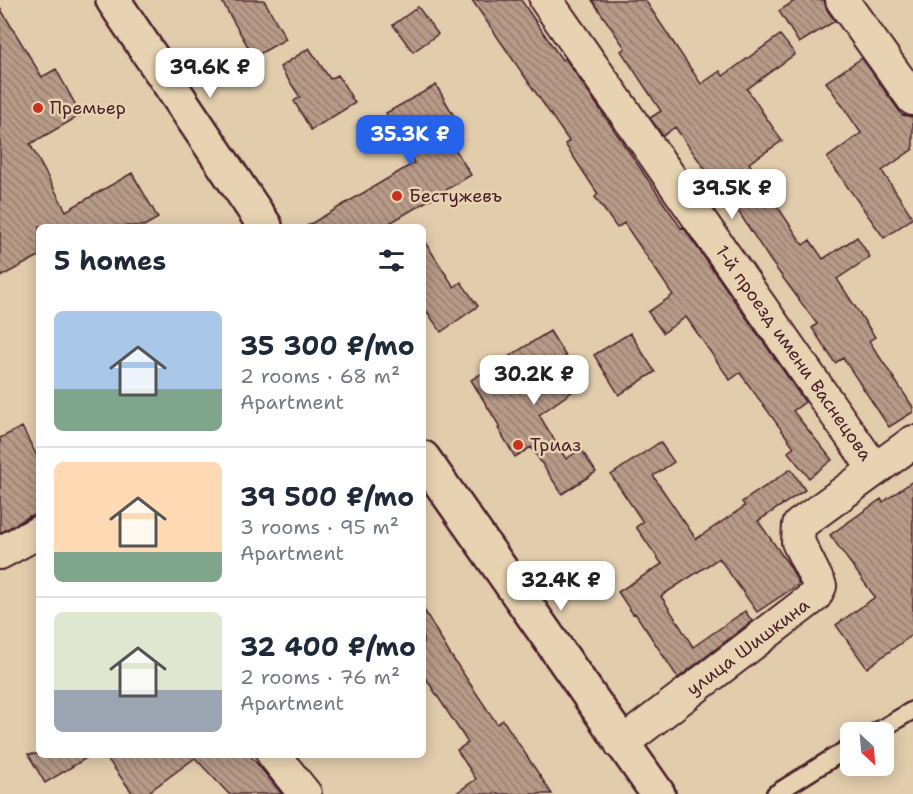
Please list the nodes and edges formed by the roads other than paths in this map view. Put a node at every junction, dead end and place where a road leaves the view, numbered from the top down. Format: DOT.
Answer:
graph roads {
  1 [pos="114,0"];
  2 [pos="546,0"];
  3 [pos="842,0"];
  4 [pos="913,99"];
  5 [pos="264,224"];
  6 [pos="913,442"];
  7 [pos="426,462"];
  8 [pos="875,470"];
  9 [pos="36,534"];
  10 [pos="0,554"];
  11 [pos="913,710"];
  12 [pos="893,722"];
  13 [pos="621,744"];
  14 [pos="840,753"];
  15 [pos="276,758"];
  16 [pos="305,794"];
  17 [pos="658,794"];
  18 [pos="775,794"];
  1 -- 5 [label="street"];
  2 -- 8 [label="street, 1-й проезд имени Васнецова"];
  3 -- 4 [label="street"];
  6 -- 8 [label="street, улица Шишкина"];
  7 -- 13 [label="street"];
  8 -- 13 [label="street, улица Шишкина"];
  9 -- 10 [label="street"];
  11 -- 12 [label="lane"];
  13 -- 17 [label="street"];
  14 -- 18 [label="lane"];
  15 -- 16 [label="street"];
}
